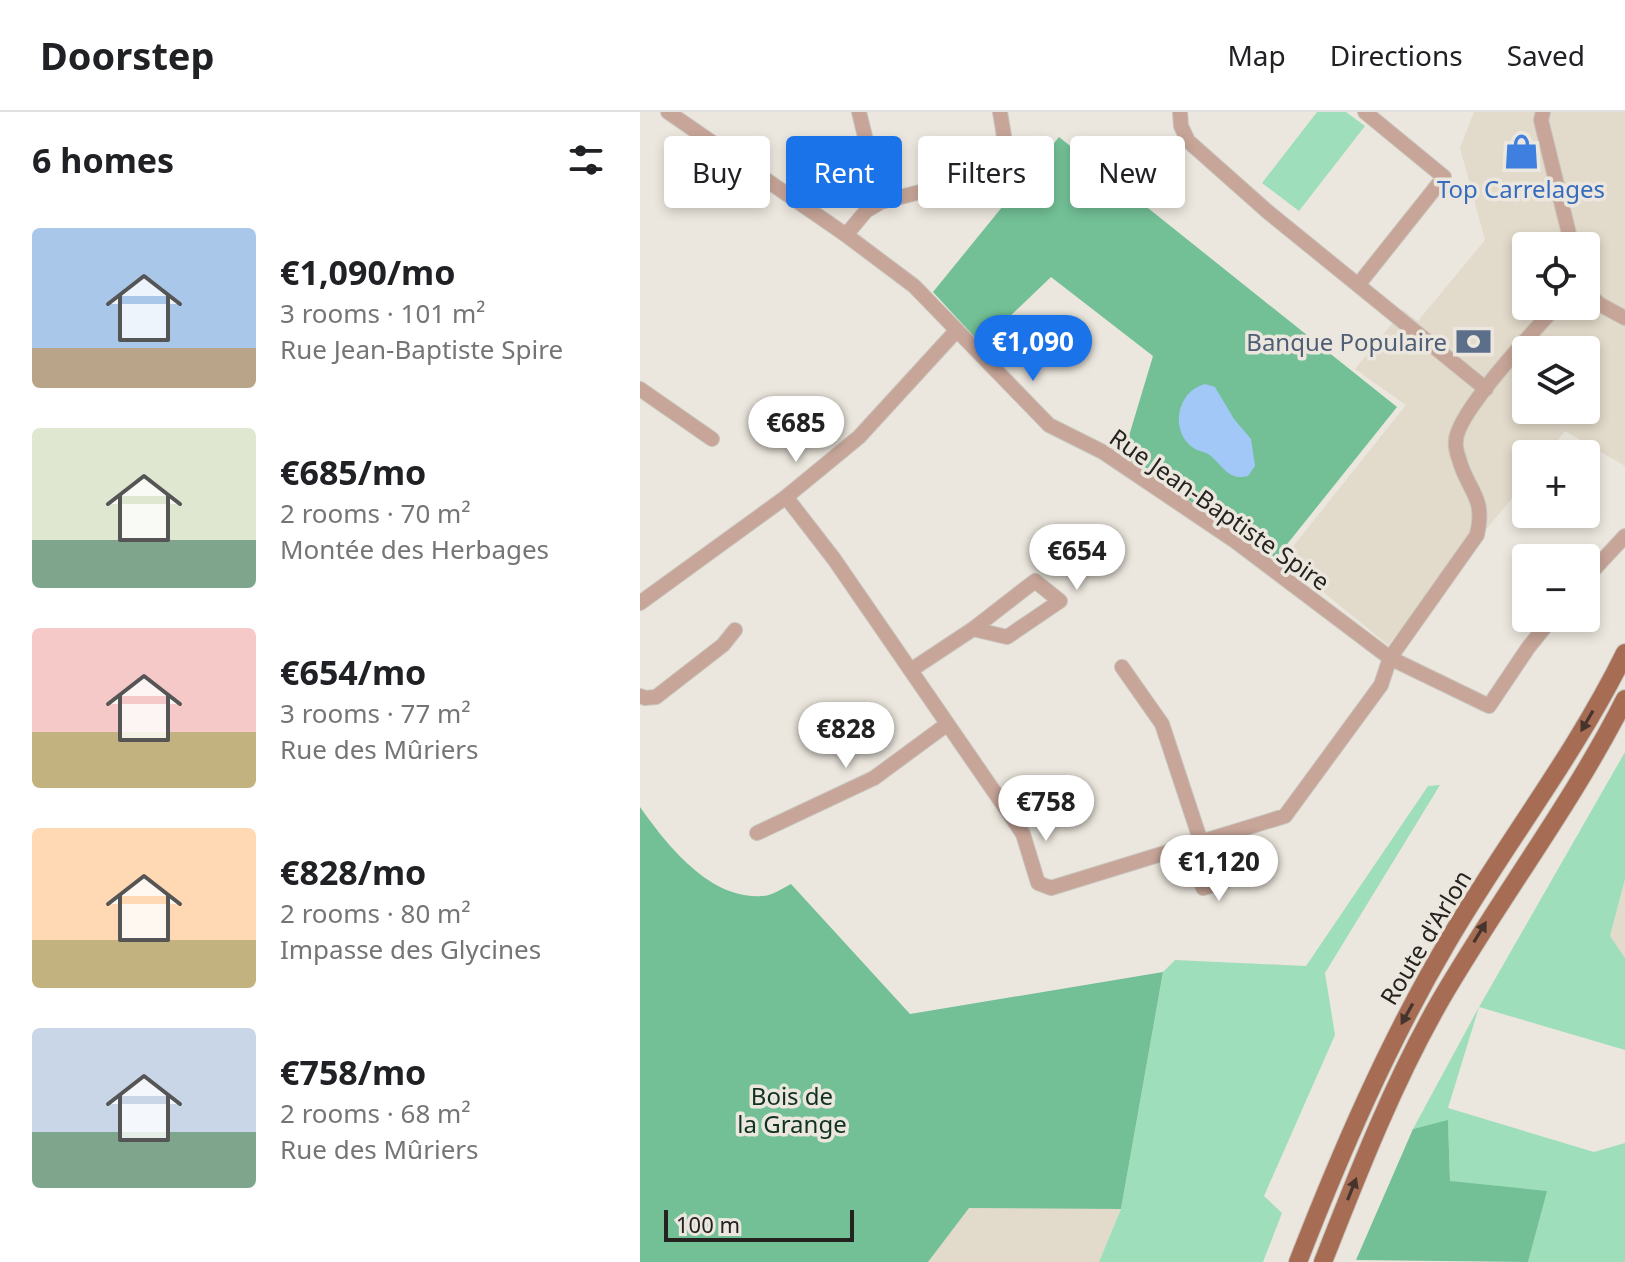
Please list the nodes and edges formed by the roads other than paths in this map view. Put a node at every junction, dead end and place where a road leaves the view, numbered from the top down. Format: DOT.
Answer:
graph roads {
  1 [pos="668,112"];
  2 [pos="859,112"];
  3 [pos="1000,112"];
  4 [pos="1365,112"];
  5 [pos="1543,112"];
  6 [pos="1181,113"];
  7 [pos="865,136"];
  8 [pos="902,197"];
  9 [pos="871,208"];
  10 [pos="1569,232"];
  11 [pos="846,235"];
  12 [pos="1358,285"];
  13 [pos="1600,305"];
  14 [pos="1625,318"];
  15 [pos="1544,320"];
  16 [pos="957,330"];
  17 [pos="640,389"];
  18 [pos="1486,389"];
  19 [pos="712,439"];
  20 [pos="786,497"];
  21 [pos="1625,536"];
  22 [pos="1600,563"];
  23 [pos="640,603"];
  24 [pos="973,629"];
  25 [pos="735,630"];
  26 [pos="1541,632"];
  27 [pos="1625,653"];
  28 [pos="1390,658"];
  29 [pos="1122,667"];
  30 [pos="911,670"];
  31 [pos="640,696"];
  32 [pos="1625,699"];
  33 [pos="946,725"];
  34 [pos="757,833"];
  35 [pos="1201,842"];
  36 [pos="1298,1262"];
  37 [pos="1323,1262"];
  1 -- 11 [label="street, Rue Jean-Baptiste Spire"];
  2 -- 7 [label="street"];
  3 -- 8 [label="street"];
  4 -- 12 [label="street"];
  5 -- 10 [label="street"];
  6 -- 12 [label="street"];
  9 -- 11 [label="street"];
  11 -- 16 [label="street, Rue Jean-Baptiste Spire"];
  12 -- 18 [label="street"];
  13 -- 14 [label="street"];
  15 -- 18 [label="street"];
  16 -- 20 [label="street"];
  16 -- 28 [label="street, Rue Jean-Baptiste Spire"];
  17 -- 19 [label="street"];
  18 -- 28 [label="street"];
  20 -- 23 [label="street"];
  20 -- 30 [label="street"];
  21 -- 22 [label="street"];
  24 -- 24 [label="street"];
  24 -- 30 [label="street"];
  25 -- 31 [label="street"];
  26 -- 28 [label="street, Rue Jean-Baptiste Spire"];
  27 -- 36 [label="main road, Route d'Arlon, one-way"];
  28 -- 35 [label="street"];
  29 -- 35 [label="street"];
  30 -- 33 [label="street"];
  37 -- 32 [label="main road, Route d'Arlon, one-way"];
  33 -- 34 [label="street"];
  33 -- 35 [label="street"];
}
